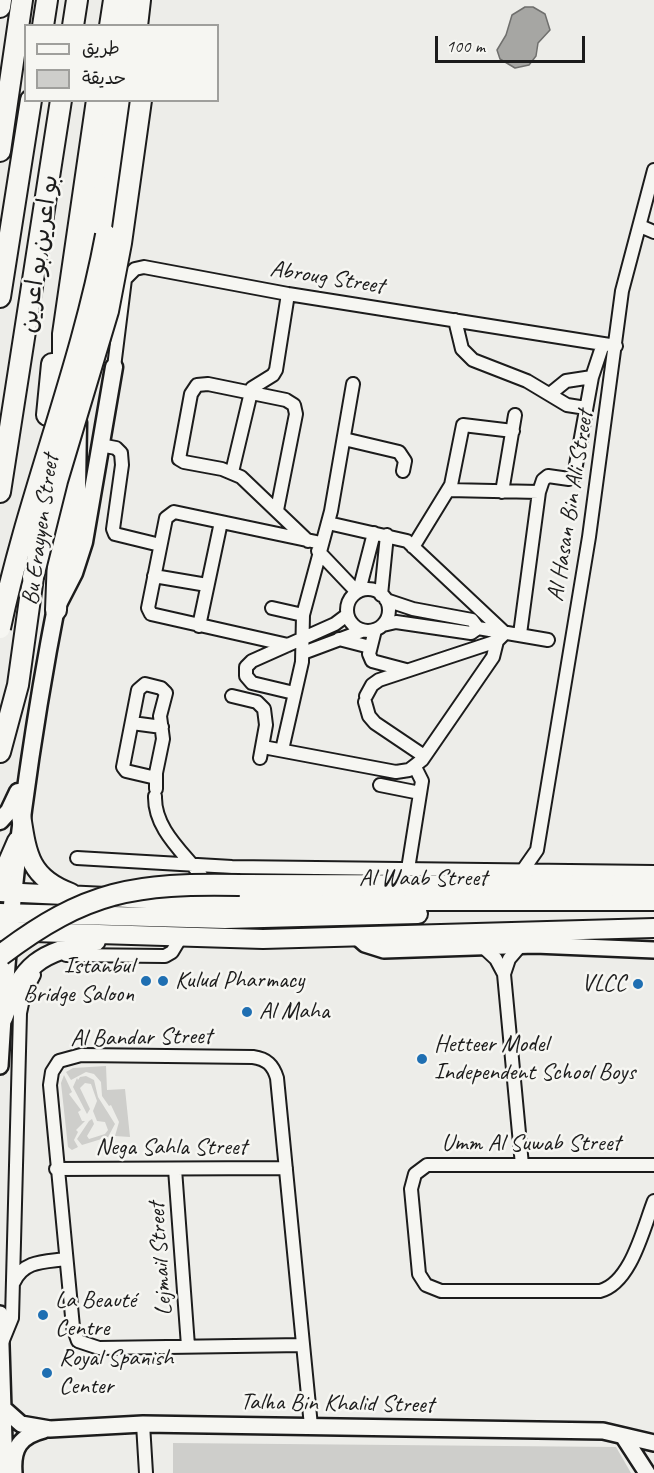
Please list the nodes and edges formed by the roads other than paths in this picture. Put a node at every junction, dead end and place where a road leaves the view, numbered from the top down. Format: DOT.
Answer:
graph roads {
  1 [pos="1,0"];
  2 [pos="22,0"];
  3 [pos="47,0"];
  4 [pos="76,0"];
  5 [pos="102,0"];
  6 [pos="114,0"];
  7 [pos="127,0"];
  8 [pos="140,0"];
  9 [pos="152,0"];
  10 [pos="0,7"];
  11 [pos="43,24"];
  12 [pos="73,24"];
  13 [pos="98,24"];
  14 [pos="110,24"];
  15 [pos="123,24"];
  16 [pos="137,24"];
  17 [pos="150,24"];
  18 [pos="31,102"];
  19 [pos="61,102"];
  20 [pos="87,102"];
  21 [pos="98,102"];
  22 [pos="111,102"];
  23 [pos="126,102"];
  24 [pos="141,102"];
  25 [pos="0,151"];
  26 [pos="654,170"];
  27 [pos="640,226"];
  28 [pos="654,232"];
  29 [pos="288,294"];
  30 [pos="0,297"];
  31 [pos="455,320"];
  32 [pos="609,345"];
  33 [pos="114,367"];
  34 [pos="76,368"];
  35 [pos="592,377"];
  36 [pos="353,384"];
  37 [pos="250,393"];
  38 [pos="550,394"];
  39 [pos="586,408"];
  40 [pos="46,415"];
  41 [pos="515,415"];
  42 [pos="513,431"];
  43 [pos="344,439"];
  44 [pos="100,445"];
  45 [pos="403,471"];
  46 [pos="232,472"];
  47 [pos="448,490"];
  48 [pos="0,492"];
  49 [pos="502,492"];
  50 [pos="539,492"];
  51 [pos="277,510"];
  52 [pos="221,522"];
  53 [pos="328,523"];
  54 [pos="374,533"];
  55 [pos="387,535"];
  56 [pos="160,545"];
  57 [pos="316,545"];
  58 [pos="413,547"];
  59 [pos="154,576"];
  60 [pos="33,577"];
  61 [pos="207,585"];
  62 [pos="358,592"];
  63 [pos="383,597"];
  64 [pos="272,608"];
  65 [pos="56,610"];
  66 [pos="303,615"];
  67 [pos="347,615"];
  68 [pos="199,626"];
  69 [pos="0,628"];
  70 [pos="373,628"];
  71 [pos="478,628"];
  72 [pos="520,634"];
  73 [pos="501,637"];
  74 [pos="303,638"];
  75 [pos="339,639"];
  76 [pos="571,643"];
  77 [pos="288,645"];
  78 [pos="370,647"];
  79 [pos="303,653"];
  80 [pos="407,671"];
  81 [pos="257,684"];
  82 [pos="294,693"];
  83 [pos="232,696"];
  84 [pos="252,701"];
  85 [pos="132,723"];
  86 [pos="162,727"];
  87 [pos="282,750"];
  88 [pos="0,752"];
  89 [pos="424,756"];
  90 [pos="415,767"];
  91 [pos="26,772"];
  92 [pos="380,785"];
  93 [pos="156,788"];
  94 [pos="420,793"];
  95 [pos="21,815"];
  96 [pos="0,821"];
  97 [pos="17,841"];
  98 [pos="537,850"];
  99 [pos="77,858"];
  100 [pos="188,863"];
  101 [pos="408,868"];
  102 [pos="523,870"];
  103 [pos="550,870"];
  104 [pos="654,872"];
  105 [pos="236,876"];
  106 [pos="205,881"];
  107 [pos="654,886"];
  108 [pos="4,888"];
  109 [pos="84,898"];
  110 [pos="192,901"];
  111 [pos="654,901"];
  112 [pos="467,902"];
  113 [pos="5,913"];
  114 [pos="30,914"];
  115 [pos="650,930"];
  116 [pos="3,931"];
  117 [pos="37,933"];
  118 [pos="126,935"];
  119 [pos="356,936"];
  120 [pos="181,937"];
  121 [pos="521,945"];
  122 [pos="482,946"];
  123 [pos="654,950"];
  124 [pos="0,956"];
  125 [pos="504,974"];
  126 [pos="3,1018"];
  127 [pos="0,1066"];
  128 [pos="522,1165"];
  129 [pos="654,1165"];
  130 [pos="286,1168"];
  131 [pos="56,1169"];
  132 [pos="175,1169"];
  133 [pos="654,1201"];
  134 [pos="66,1259"];
  135 [pos="14,1283"];
  136 [pos="0,1314"];
  137 [pos="303,1345"];
  138 [pos="1,1346"];
  139 [pos="188,1346"];
  140 [pos="3,1408"];
  141 [pos="143,1424"];
  142 [pos="311,1426"];
  143 [pos="50,1429"];
  144 [pos="623,1436"];
  145 [pos="654,1444"];
  146 [pos="5,1473"];
  147 [pos="14,1473"];
  148 [pos="146,1473"];
  149 [pos="648,1473"];
  1 -- 10 [label="highway"];
  2 -- 25 [label="highway"];
  3 -- 11 [label="highway"];
  4 -- 12 [label="highway"];
  5 -- 13 [label="highway"];
  6 -- 14 [label="highway"];
  7 -- 15 [label="main road"];
  8 -- 16 [label="highway"];
  9 -- 17 [label="highway"];
  18 -- 30 [label="highway"];
  19 -- 48 [label="highway"];
  20 -- 40 [label="highway, بو اعرين,بو اعرين"];
  21 -- 65 [label="highway"];
  22 -- 34 [label="main road, Bu Erayyen Street"];
  23 -- 69 [label="highway, bridge"];
  24 -- 60 [label="highway, bridge"];
  26 -- 27 [label="street, Al Hasan Bin Ali Street"];
  27 -- 28 [label="street"];
  27 -- 32 [label="street, Al Hasan Bin Ali Street"];
  29 -- 31 [label="street, Abroug Street"];
  29 -- 33 [label="street, Abroug Street"];
  29 -- 37 [label="street"];
  31 -- 32 [label="street, Abroug Street"];
  31 -- 38 [label="street"];
  32 -- 35 [label="street"];
  32 -- 76 [label="street, Al Hasan Bin Ali Street"];
  33 -- 34 [label="main road"];
  33 -- 44 [label="main road"];
  34 -- 65 [label="main road, Bu Erayyen Street"];
  35 -- 38 [label="street"];
  35 -- 39 [label="street"];
  36 -- 43 [label="street"];
  37 -- 46 [label="street"];
  37 -- 46 [label="street"];
  37 -- 51 [label="street"];
  38 -- 39 [label="street"];
  39 -- 50 [label="street"];
  40 -- 60 [label="highway, Bu Erayyen Street, bridge"];
  41 -- 42 [label="street"];
  42 -- 47 [label="street"];
  42 -- 49 [label="street"];
  43 -- 45 [label="street"];
  43 -- 53 [label="street"];
  44 -- 56 [label="street"];
  44 -- 65 [label="main road"];
  46 -- 51 [label="street"];
  47 -- 49 [label="street"];
  47 -- 58 [label="street"];
  49 -- 50 [label="street"];
  50 -- 72 [label="street"];
  51 -- 57 [label="street"];
  52 -- 56 [label="street"];
  52 -- 57 [label="street"];
  52 -- 61 [label="street"];
  53 -- 54 [label="street"];
  53 -- 57 [label="street"];
  54 -- 55 [label="street"];
  54 -- 62 [label="street"];
  55 -- 58 [label="street"];
  55 -- 63 [label="street"];
  56 -- 59 [label="street"];
  57 -- 62 [label="street"];
  57 -- 66 [label="street"];
  58 -- 73 [label="street"];
  59 -- 61 [label="street"];
  59 -- 68 [label="street"];
  60 -- 88 [label="highway"];
  61 -- 68 [label="street"];
  62 -- 63 [label="street"];
  62 -- 67 [label="street"];
  63 -- 70 [label="street"];
  63 -- 71 [label="street"];
  64 -- 66 [label="street"];
  65 -- 91 [label="main road, Bu Erayyen Street"];
  66 -- 74 [label="street"];
  67 -- 70 [label="street"];
  67 -- 74 [label="street"];
  68 -- 77 [label="street"];
  70 -- 71 [label="street"];
  70 -- 75 [label="street"];
  70 -- 78 [label="street"];
  71 -- 73 [label="street"];
  72 -- 73 [label="street"];
  72 -- 76 [label="street"];
  73 -- 80 [label="street"];
  73 -- 89 [label="street"];
  74 -- 77 [label="street"];
  74 -- 79 [label="street"];
  75 -- 78 [label="street"];
  75 -- 79 [label="street"];
  76 -- 98 [label="street, Al Hasan Bin Ali Street"];
  77 -- 81 [label="street"];
  78 -- 80 [label="street"];
  79 -- 82 [label="street"];
  80 -- 89 [label="street"];
  81 -- 82 [label="street"];
  81 -- 84 [label="street"];
  82 -- 87 [label="street"];
  83 -- 84 [label="street"];
  84 -- 87 [label="street"];
  85 -- 86 [label="street"];
  85 -- 86 [label="street"];
  85 -- 93 [label="street"];
  86 -- 93 [label="street"];
  87 -- 90 [label="street"];
  89 -- 90 [label="street"];
  90 -- 94 [label="street"];
  91 -- 95 [label="main road, Bu Erayyen Street"];
  91 -- 96 [label="main road"];
  92 -- 94 [label="street"];
  93 -- 100 [label="street"];
  94 -- 101 [label="street"];
  95 -- 97 [label="main road, Bu Erayyen Street"];
  95 -- 109 [label="main road"];
  97 -- 108 [label="main road"];
  98 -- 102 [label="street, Al Hasan Bin Ali Street"];
  98 -- 103 [label="street"];
  99 -- 100 [label="street, Al Waab Street"];
  100 -- 105 [label="street, Al Waab Street"];
  100 -- 106 [label="street"];
  101 -- 102 [label="street, Al Waab Street"];
  101 -- 105 [label="street, Al Waab Street"];
  102 -- 103 [label="street, Al Waab Street"];
  103 -- 104 [label="street, Al Waab Street"];
  105 -- 106 [label="street, Al Waab Street"];
  105 -- 107 [label="highway"];
  105 -- 124 [label="highway, bridge"];
  106 -- 110 [label="street, Al Waab Street"];
  108 -- 109 [label="main road, Al Waab Street"];
  108 -- 113 [label="main road"];
  109 -- 110 [label="main road, Al Waab Street"];
  110 -- 112 [label="main road, Al Waab Street"];
  111 -- 112 [label="main road, Al Waab Street"];
  112 -- 114 [label="main road"];
  113 -- 114 [label="main road"];
  113 -- 116 [label="main road"];
  114 -- 117 [label="main road"];
  115 -- 119 [label="main road"];
  116 -- 117 [label="main road"];
  116 -- 126 [label="main road"];
  117 -- 118 [label="main road"];
  118 -- 120 [label="main road"];
  118 -- 126 [label="main road"];
  119 -- 120 [label="main road"];
  119 -- 122 [label="street"];
  120 -- 135 [label="street"];
  121 -- 122 [label="street"];
  121 -- 123 [label="street"];
  121 -- 125 [label="street"];
  122 -- 125 [label="street"];
  125 -- 128 [label="street"];
  126 -- 127 [label="street"];
  128 -- 129 [label="street, Umm Al Suwab Street"];
  128 -- 133 [label="street, Umm Al Suwab Street"];
  130 -- 131 [label="street, Al Bandar Street"];
  130 -- 132 [label="street, Nega Sahla Street"];
  130 -- 137 [label="street, Al Bandar Street"];
  131 -- 132 [label="street, Nega Sahla Street"];
  131 -- 134 [label="street, Al Bandar Street"];
  132 -- 139 [label="street, Lejmail Street"];
  134 -- 135 [label="street"];
  134 -- 139 [label="street, Al Bandar Street"];
  135 -- 138 [label="street"];
  136 -- 138 [label="street"];
  137 -- 139 [label="street, Al Bandar Street"];
  137 -- 142 [label="street, Al Bandar Street"];
  138 -- 140 [label="street"];
  140 -- 143 [label="street, Talha Bin Khalid Street"];
  140 -- 146 [label="street"];
  141 -- 142 [label="street, Talha Bin Khalid Street"];
  141 -- 143 [label="street, Talha Bin Khalid Street"];
  141 -- 148 [label="street"];
  142 -- 144 [label="street, Talha Bin Khalid Street"];
  143 -- 147 [label="street, Talha Bin Khalid Street"];
  144 -- 145 [label="street, Talha Bin Khalid Street"];
  144 -- 149 [label="street"];
  145 -- 149 [label="street"];
}
